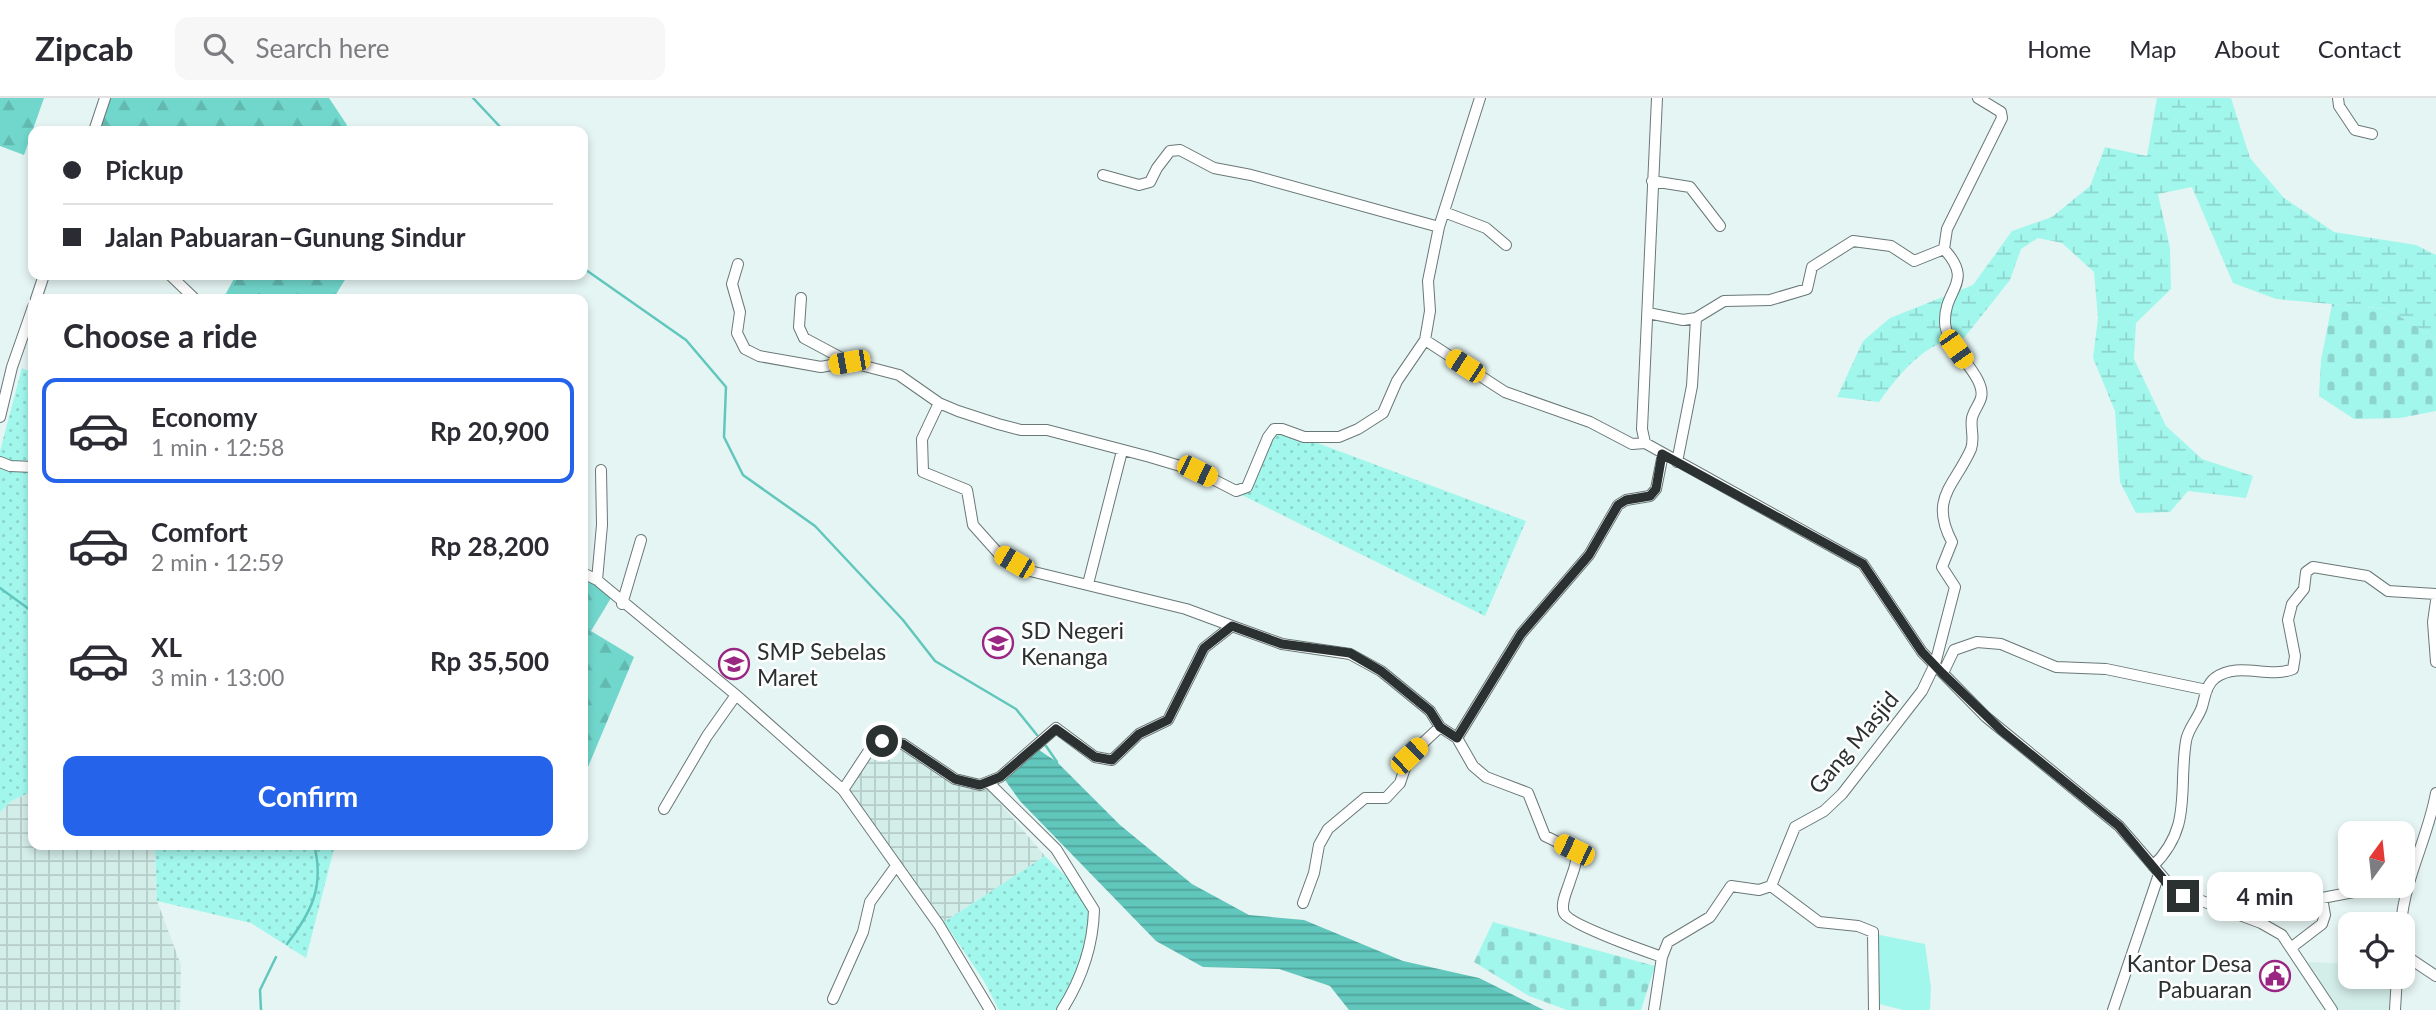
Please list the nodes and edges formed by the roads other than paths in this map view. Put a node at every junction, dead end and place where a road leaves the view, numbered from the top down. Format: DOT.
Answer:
graph roads {
  1 [pos="105,98"];
  2 [pos="1480,98"];
  3 [pos="1657,98"];
  4 [pos="1978,98"];
  5 [pos="2338,98"];
  6 [pos="96,126"];
  7 [pos="2372,134"];
  8 [pos="1103,174"];
  9 [pos="1652,181"];
  10 [pos="1444,212"];
  11 [pos="1720,226"];
  12 [pos="1439,227"];
  13 [pos="1506,245"];
  14 [pos="1944,249"];
  15 [pos="738,264"];
  16 [pos="176,280"];
  17 [pos="190,294"];
  18 [pos="801,298"];
  19 [pos="1648,313"];
  20 [pos="1696,317"];
  21 [pos="28,321"];
  22 [pos="1425,340"];
  23 [pos="849,362"];
  24 [pos="939,403"];
  25 [pos="0,417"];
  26 [pos="1645,443"];
  27 [pos="1122,451"];
  28 [pos="1662,454"];
  29 [pos="0,462"];
  30 [pos="1677,462"];
  31 [pos="28,467"];
  32 [pos="601,470"];
  33 [pos="641,540"];
  34 [pos="588,576"];
  35 [pos="597,580"];
  36 [pos="1088,584"];
  37 [pos="2436,594"];
  38 [pos="2436,601"];
  39 [pos="622,604"];
  40 [pos="1232,626"];
  41 [pos="2436,662"];
  42 [pos="1939,668"];
  43 [pos="2207,690"];
  44 [pos="736,695"];
  45 [pos="1440,727"];
  46 [pos="1457,738"];
  47 [pos="989,783"];
  48 [pos="842,790"];
  49 [pos="2436,793"];
  50 [pos="664,809"];
  51 [pos="2415,862"];
  52 [pos="896,866"];
  53 [pos="2156,870"];
  54 [pos="1772,886"];
  55 [pos="2338,895"];
  56 [pos="1303,903"];
  57 [pos="2292,947"];
  58 [pos="1662,957"];
  59 [pos="2415,962"];
  60 [pos="2436,976"];
  61 [pos="2396,989"];
  62 [pos="833,999"];
  63 [pos="990,1010"];
  64 [pos="1062,1010"];
  65 [pos="1654,1010"];
  66 [pos="1874,1010"];
  67 [pos="2113,1010"];
  68 [pos="2332,1010"];
  69 [pos="2395,1010"];
  1 -- 6 [label="street"];
  2 -- 10 [label="street"];
  3 -- 9 [label="street"];
  4 -- 14 [label="street"];
  5 -- 7 [label="street"];
  8 -- 12 [label="street"];
  9 -- 11 [label="street"];
  9 -- 19 [label="street"];
  10 -- 12 [label="street"];
  10 -- 13 [label="street"];
  12 -- 22 [label="street"];
  14 -- 20 [label="street"];
  14 -- 42 [label="street"];
  15 -- 23 [label="street"];
  16 -- 17 [label="street"];
  18 -- 23 [label="street"];
  19 -- 20 [label="street"];
  19 -- 26 [label="street"];
  20 -- 30 [label="street"];
  21 -- 25 [label="street"];
  22 -- 26 [label="street"];
  22 -- 27 [label="street"];
  23 -- 24 [label="street"];
  24 -- 27 [label="street"];
  24 -- 36 [label="street"];
  26 -- 28 [label="street"];
  27 -- 36 [label="street"];
  28 -- 30 [label="street"];
  28 -- 46 [label="street"];
  29 -- 31 [label="street"];
  30 -- 42 [label="street"];
  32 -- 35 [label="street"];
  33 -- 39 [label="street"];
  34 -- 35 [label="street"];
  35 -- 39 [label="street"];
  36 -- 40 [label="street"];
  37 -- 43 [label="street"];
  38 -- 41 [label="street"];
  39 -- 44 [label="street"];
  40 -- 45 [label="street"];
  40 -- 47 [label="street"];
  42 -- 43 [label="street"];
  42 -- 53 [label="street"];
  42 -- 54 [label="street, Gang Masjid"];
  43 -- 53 [label="street"];
  44 -- 48 [label="street"];
  44 -- 50 [label="street"];
  45 -- 46 [label="street"];
  45 -- 56 [label="street"];
  46 -- 58 [label="street"];
  47 -- 48 [label="street"];
  47 -- 64 [label="street"];
  48 -- 52 [label="street"];
  49 -- 51 [label="street"];
  52 -- 62 [label="street"];
  52 -- 63 [label="street"];
  53 -- 57 [label="street"];
  53 -- 67 [label="street"];
  54 -- 58 [label="street"];
  54 -- 66 [label="street"];
  55 -- 57 [label="street"];
  57 -- 68 [label="street"];
  58 -- 65 [label="street"];
  59 -- 60 [label="street"];
  61 -- 69 [label="street"];
}
